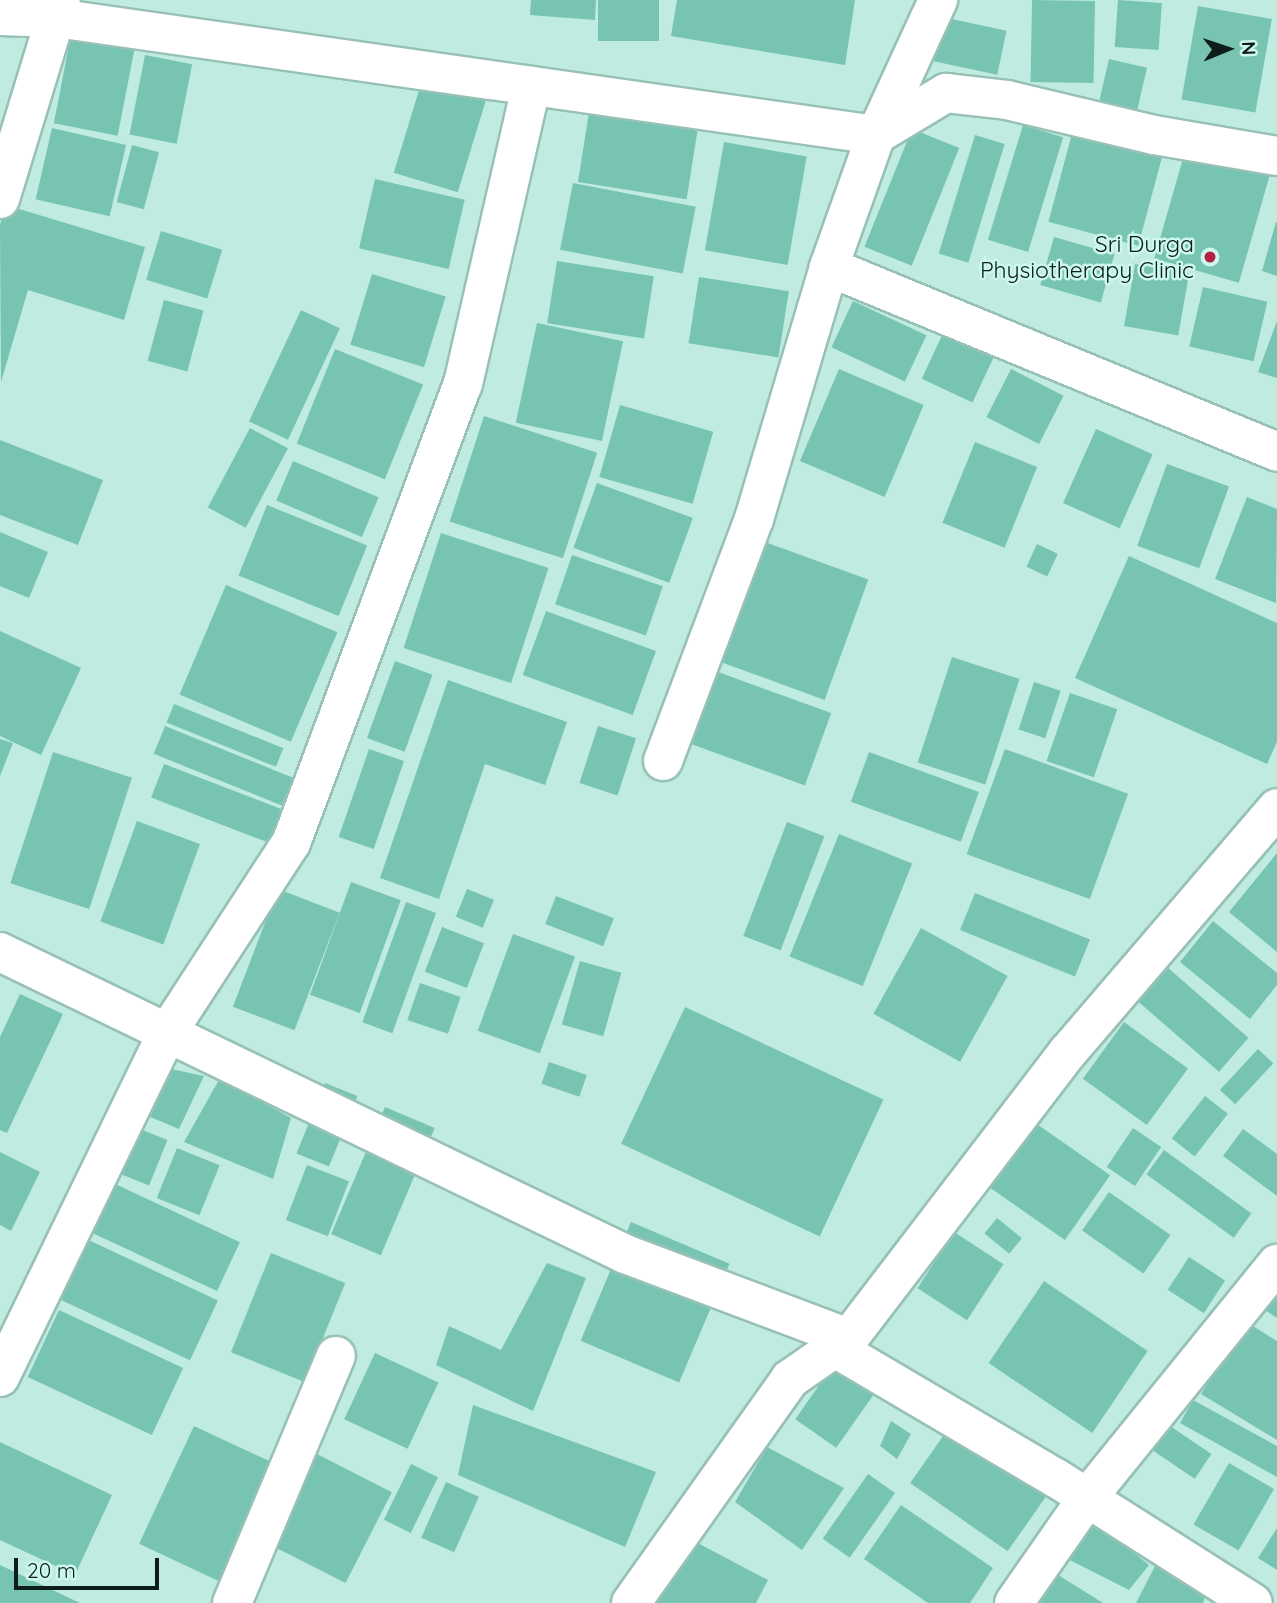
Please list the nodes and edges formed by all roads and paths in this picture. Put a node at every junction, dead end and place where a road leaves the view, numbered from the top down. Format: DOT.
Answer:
graph roads {
  1 [pos="938,0"];
  2 [pos="58,9"];
  3 [pos="0,16"];
  4 [pos="531,86"];
  5 [pos="876,135"];
  6 [pos="1277,156"];
  7 [pos="0,199"];
  8 [pos="830,267"];
  9 [pos="1277,452"];
  10 [pos="663,761"];
  11 [pos="1277,808"];
  12 [pos="0,953"];
  13 [pos="167,1033"];
  14 [pos="1277,1264"];
  15 [pos="842,1343"];
  16 [pos="336,1356"];
  17 [pos="0,1377"];
  18 [pos="1088,1497"];
  19 [pos="232,1603"];
  20 [pos="631,1603"];
  21 [pos="1014,1603"];
  22 [pos="1253,1603"];
  1 -- 5 [label="street"];
  2 -- 3 [label="street"];
  2 -- 4 [label="street"];
  2 -- 7 [label="street"];
  4 -- 5 [label="street"];
  4 -- 13 [label="street"];
  5 -- 6 [label="street"];
  5 -- 8 [label="street"];
  8 -- 9 [label="street"];
  8 -- 10 [label="street"];
  11 -- 15 [label="street"];
  12 -- 13 [label="street"];
  13 -- 15 [label="street"];
  13 -- 17 [label="street"];
  14 -- 18 [label="street"];
  15 -- 18 [label="street"];
  15 -- 20 [label="street"];
  16 -- 19 [label="street"];
  18 -- 21 [label="street"];
  18 -- 22 [label="street"];
}
